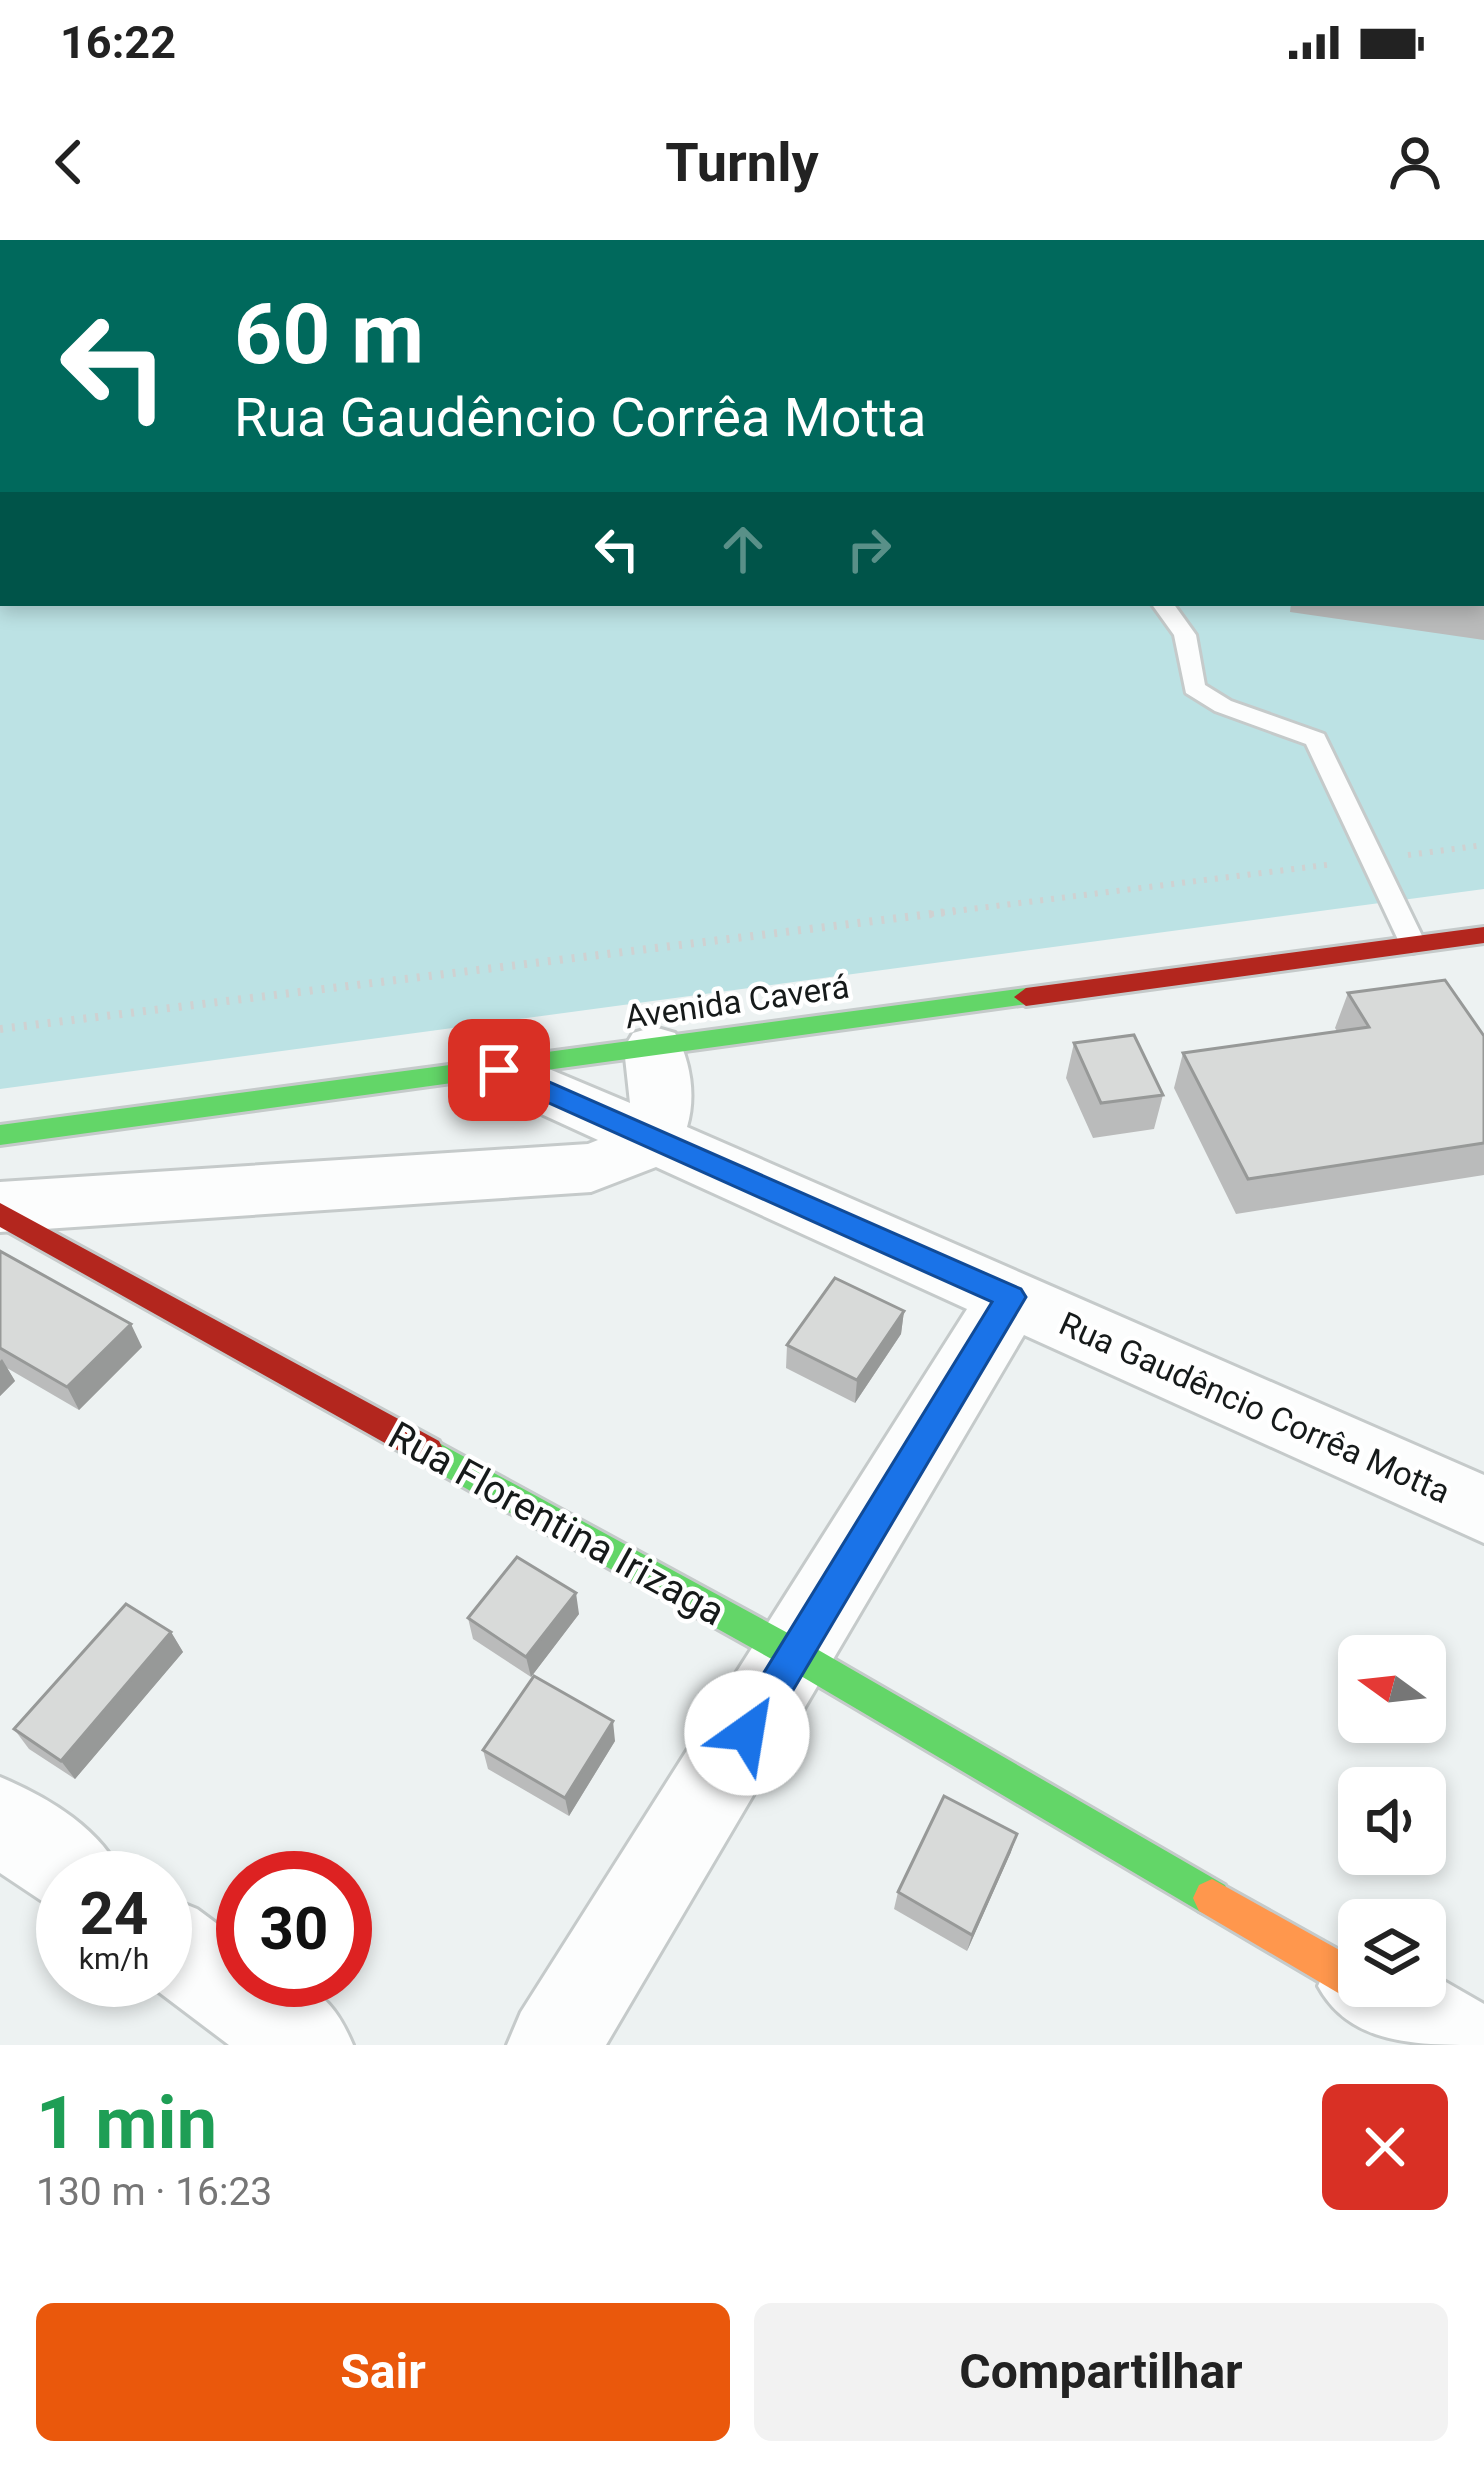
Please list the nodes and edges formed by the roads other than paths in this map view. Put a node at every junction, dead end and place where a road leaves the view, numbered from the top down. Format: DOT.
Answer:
graph roads {
  1 [pos="1164,606"];
  2 [pos="1484,935"];
  3 [pos="1413,944"];
  4 [pos="654,1048"];
  5 [pos="499,1070"];
  6 [pos="0,1135"];
  7 [pos="650,1138"];
  8 [pos="0,1210"];
  9 [pos="1011,1297"];
  10 [pos="1484,1510"];
  11 [pos="796,1655"];
  12 [pos="0,1820"];
  13 [pos="42,1851"];
  14 [pos="192,1961"];
  15 [pos="1338,1972"];
  16 [pos="1399,2007"];
  17 [pos="306,2045"];
  18 [pos="554,2045"];
  19 [pos="1465,2045"];
  1 -- 3 [label="lane"];
  2 -- 3 [label="street, Avenida Caverá"];
  3 -- 4 [label="street, Avenida Caverá"];
  4 -- 5 [label="street, Avenida Caverá"];
  4 -- 7 [label="street"];
  5 -- 6 [label="street, Avenida Caverá"];
  5 -- 7 [label="street, Rua Gaudêncio Corrêa Motta"];
  7 -- 8 [label="street"];
  7 -- 9 [label="street, Rua Gaudêncio Corrêa Motta"];
  8 -- 11 [label="street, Rua Florentina Irizaga"];
  9 -- 10 [label="street, Rua Gaudêncio Corrêa Motta"];
  9 -- 11 [label="street"];
  11 -- 15 [label="street, Rua Florentina Irizaga"];
  11 -- 18 [label="street"];
  12 -- 13 [label="street"];
  14 -- 17 [label="street"];
  16 -- 19 [label="street, Rua Florentina Irizaga"];
}
